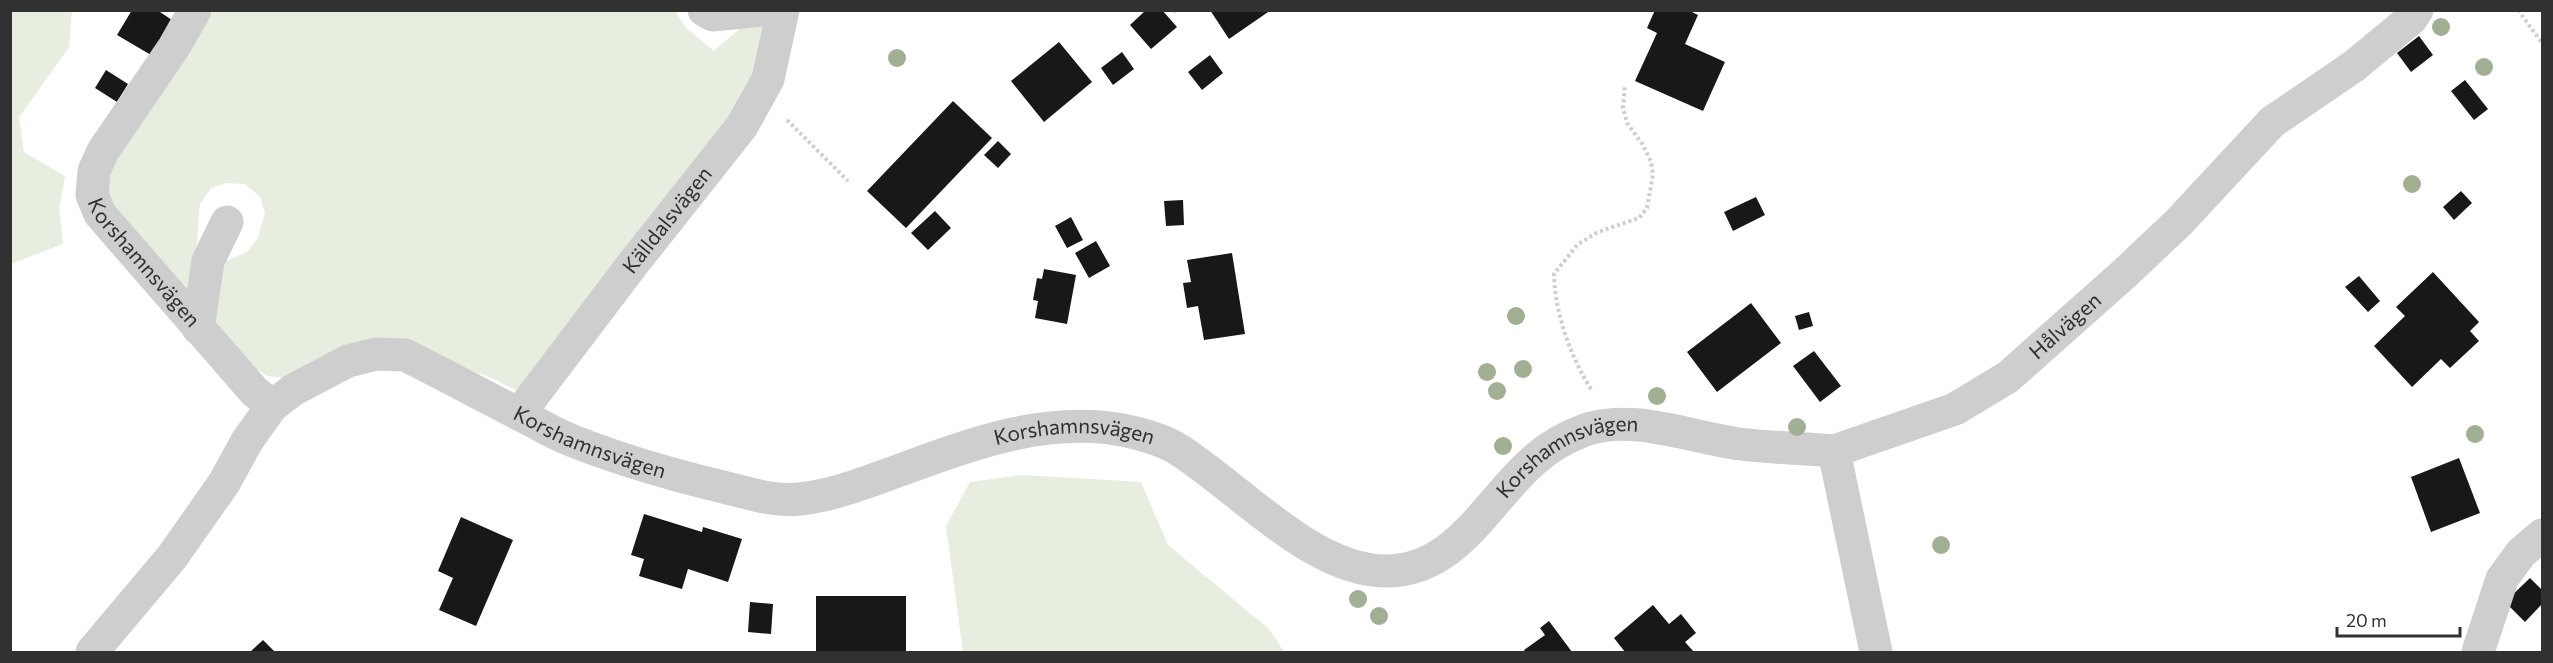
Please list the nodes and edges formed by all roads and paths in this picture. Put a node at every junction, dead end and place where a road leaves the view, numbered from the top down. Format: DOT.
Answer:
graph roads {
  1 [pos="195,10"];
  2 [pos="704,10"];
  3 [pos="763,10"];
  4 [pos="783,10"];
  5 [pos="2417,10"];
  6 [pos="2518,10"];
  7 [pos="2542,43"];
  8 [pos="1625,85"];
  9 [pos="758,99"];
  10 [pos="848,181"];
  11 [pos="227,222"];
  12 [pos="198,328"];
  13 [pos="272,405"];
  14 [pos="519,414"];
  15 [pos="1619,425"];
  16 [pos="1834,451"];
  17 [pos="2542,535"];
  18 [pos="92,652"];
  19 [pos="1876,652"];
  20 [pos="2478,652"];
  1 -- 12 [label="street, Korshamnsvägen"];
  2 -- 3 [label="street"];
  4 -- 9 [label="street, Källdalsvägen"];
  5 -- 16 [label="street, Hålvägen"];
  6 -- 7 [label="path"];
  8 -- 15 [label="path"];
  9 -- 10 [label="path"];
  9 -- 14 [label="street, Källdalsvägen"];
  11 -- 12 [label="street"];
  12 -- 13 [label="street, Korshamnsvägen"];
  13 -- 14 [label="street, Korshamnsvägen"];
  13 -- 18 [label="street, Korshamnsvägen"];
  14 -- 15 [label="street, Korshamnsvägen"];
  15 -- 16 [label="street, Korshamnsvägen"];
  16 -- 19 [label="street"];
  17 -- 20 [label="street"];
}
